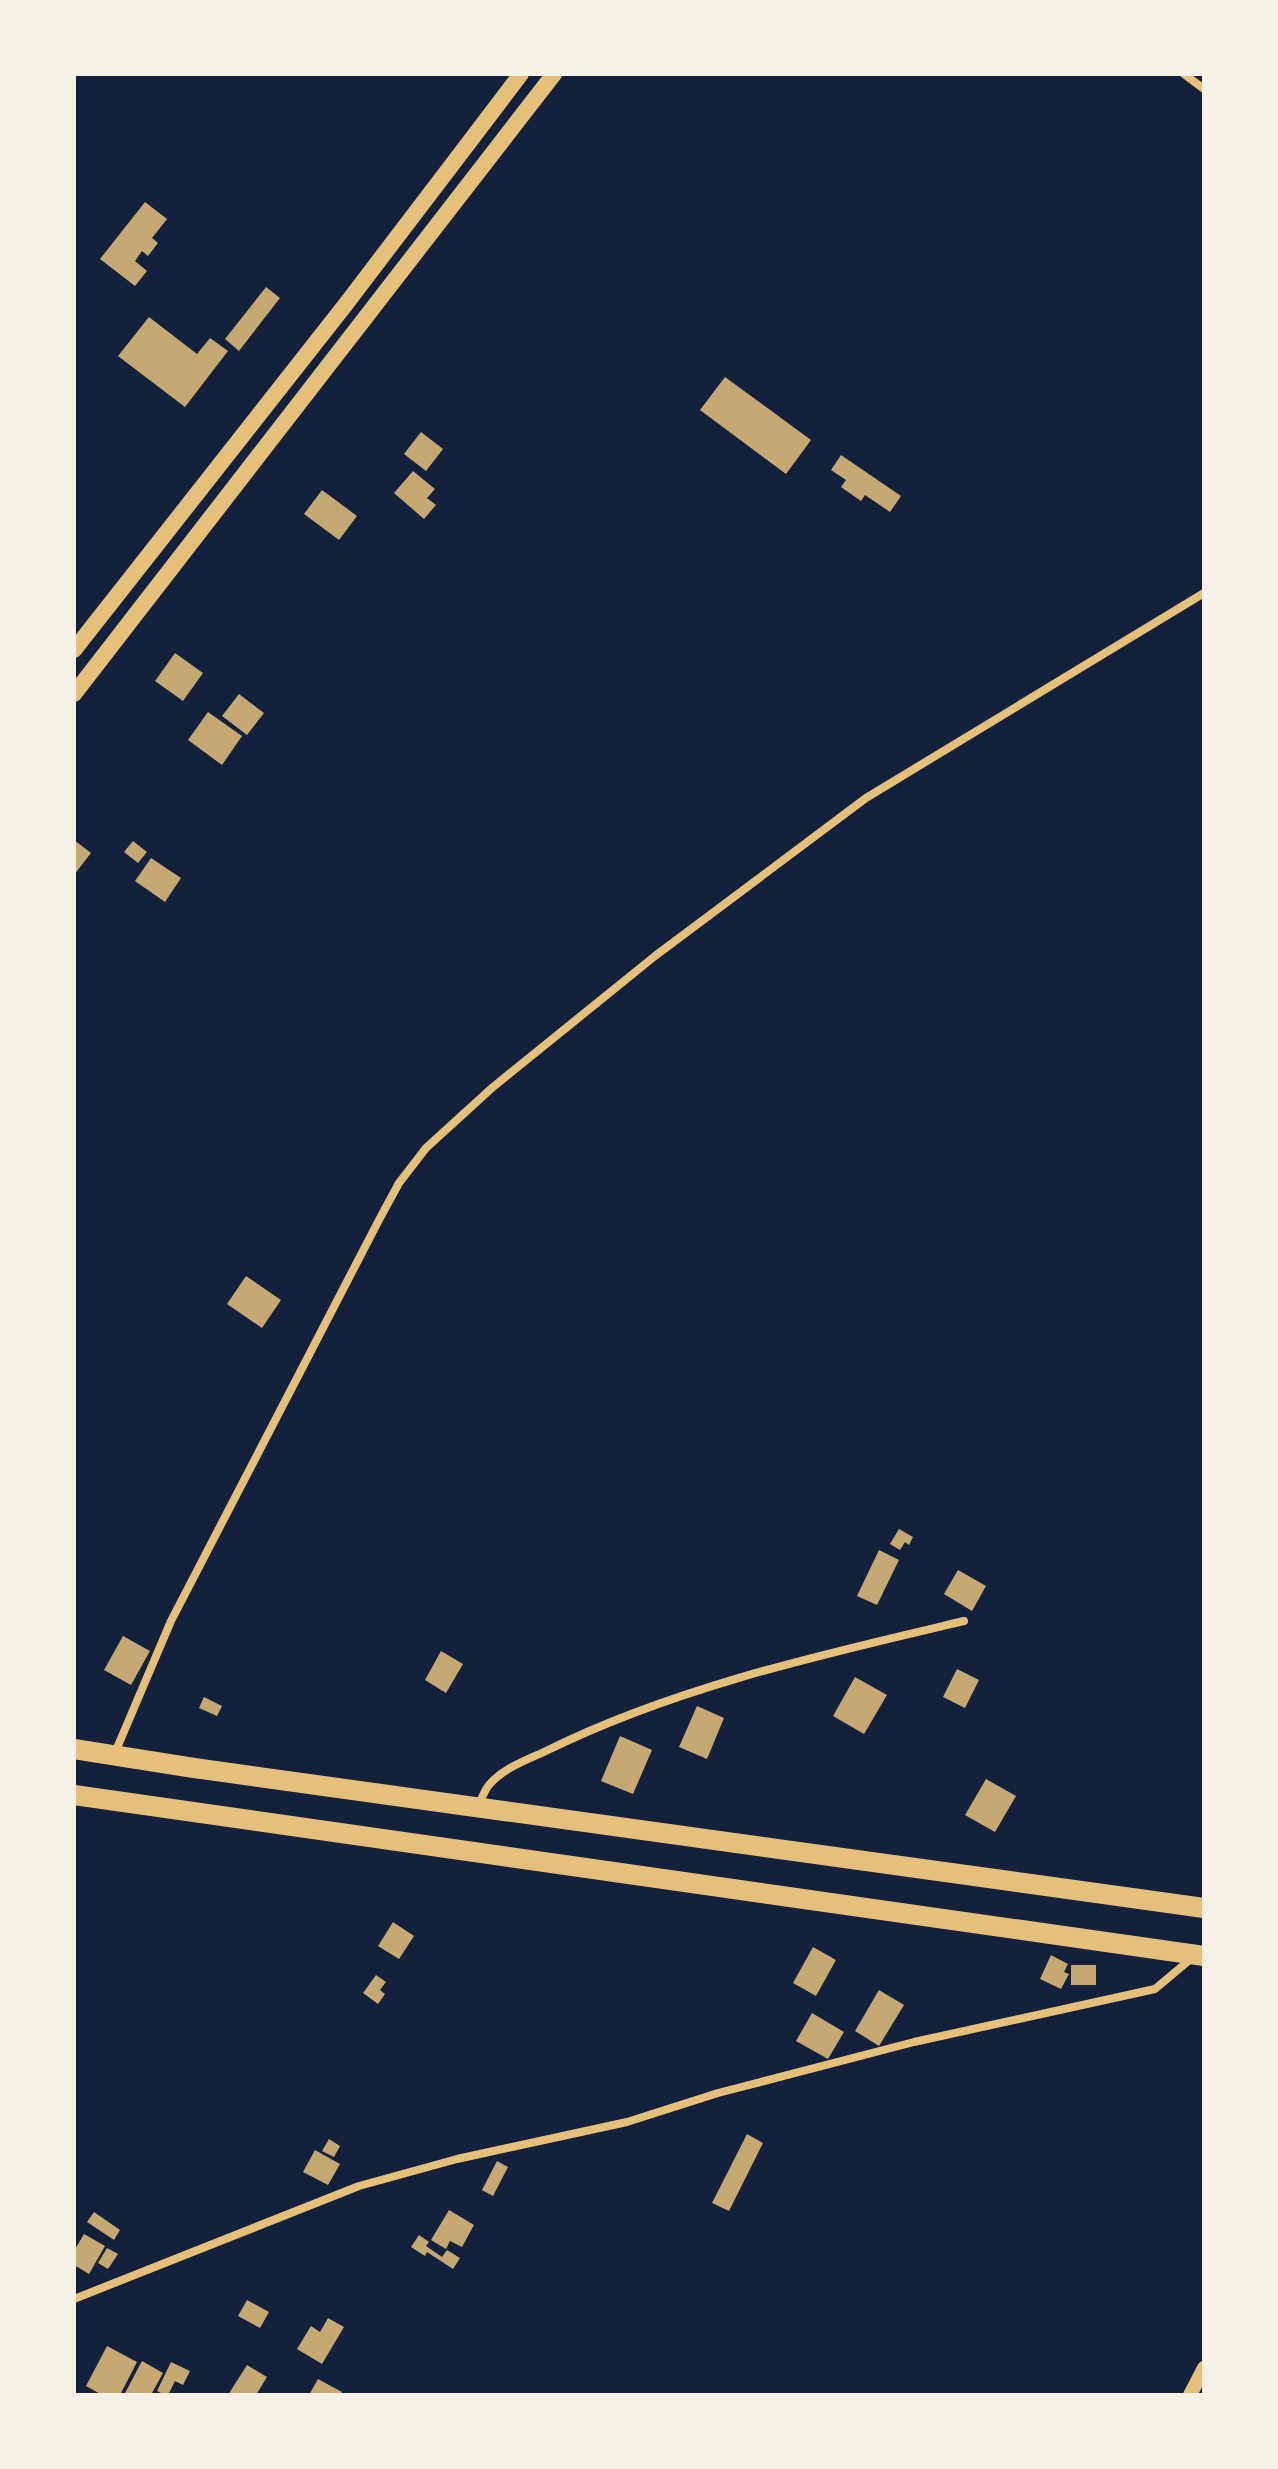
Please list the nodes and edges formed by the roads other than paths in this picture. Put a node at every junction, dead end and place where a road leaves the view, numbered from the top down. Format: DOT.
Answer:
graph roads {
  1 [pos="521,74"];
  2 [pos="554,74"];
  3 [pos="1184,74"];
  4 [pos="1204,89"];
  5 [pos="1204,593"];
  6 [pos="74,650"];
  7 [pos="74,694"];
  8 [pos="964,1621"];
  9 [pos="74,1749"];
  10 [pos="114,1755"];
  11 [pos="74,1795"];
  12 [pos="477,1807"];
  13 [pos="1204,1908"];
  14 [pos="1200,1955"];
  15 [pos="74,2299"];
  16 [pos="1204,2368"];
  17 [pos="1190,2395"];
  1 -- 6 [label="main road"];
  2 -- 7 [label="main road"];
  3 -- 4 [label="street"];
  5 -- 10 [label="street"];
  8 -- 12 [label="street"];
  9 -- 10 [label="highway"];
  10 -- 12 [label="highway"];
  11 -- 14 [label="highway"];
  12 -- 13 [label="highway"];
  14 -- 15 [label="street"];
  16 -- 17 [label="street"];
}
